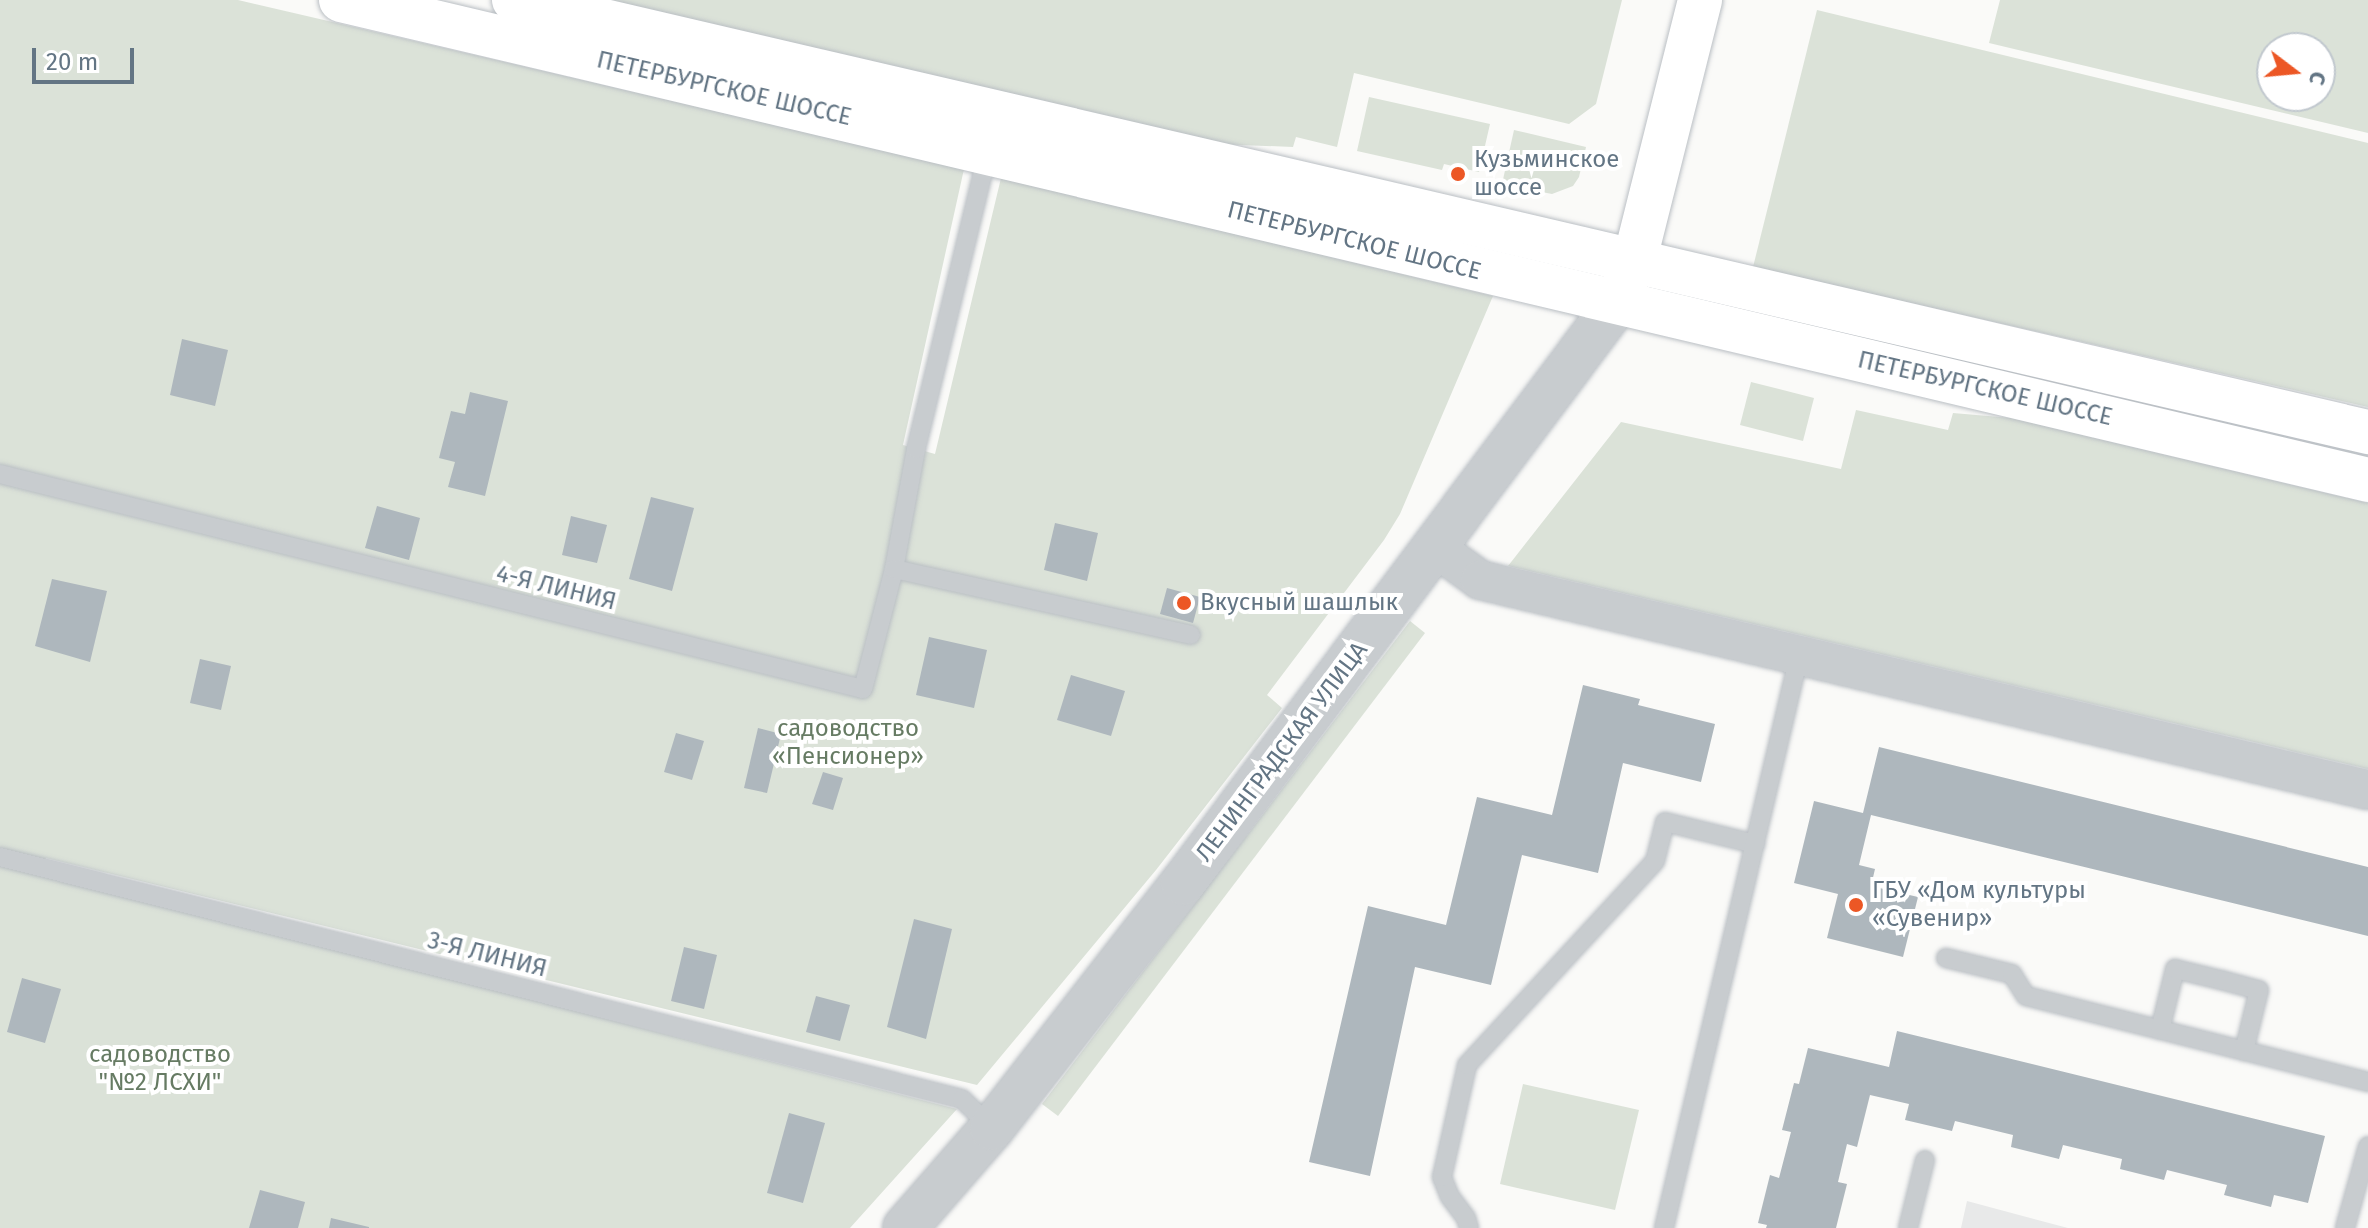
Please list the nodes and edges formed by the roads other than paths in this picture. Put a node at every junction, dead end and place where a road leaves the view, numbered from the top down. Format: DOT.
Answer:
graph roads {
  1 [pos="341,0"];
  2 [pos="514,0"];
  3 [pos="1700,0"];
  4 [pos="988,151"];
  5 [pos="1635,259"];
  6 [pos="1617,303"];
  7 [pos="2368,432"];
  8 [pos="0,474"];
  9 [pos="2368,480"];
  10 [pos="1436,548"];
  11 [pos="894,569"];
  12 [pos="1191,635"];
  13 [pos="1799,656"];
  14 [pos="2368,790"];
  15 [pos="1755,844"];
  16 [pos="0,857"];
  17 [pos="1946,958"];
  18 [pos="2160,1030"];
  19 [pos="2244,1051"];
  20 [pos="2368,1082"];
  21 [pos="977,1114"];
  22 [pos="2368,1146"];
  23 [pos="1925,1160"];
  24 [pos="905,1228"];
  25 [pos="1469,1228"];
  26 [pos="1664,1228"];
  27 [pos="1908,1228"];
  28 [pos="2345,1228"];
  1 -- 4 [label="main road, ПЕТЕРБУРГСКОЕ ШОССЕ"];
  2 -- 5 [label="main road, ПЕТЕРБУРГСКОЕ ШОССЕ"];
  3 -- 5 [label="main road"];
  4 -- 6 [label="main road, ПЕТЕРБУРГСКОЕ ШОССЕ"];
  4 -- 11 [label="lane, 4-Я ЛИНИЯ"];
  5 -- 6 [label="main road, ЛЕНИНГРАДСКАЯ УЛИЦА"];
  5 -- 7 [label="main road, ПЕТЕРБУРГСКОЕ ШОССЕ"];
  6 -- 9 [label="main road, ПЕТЕРБУРГСКОЕ ШОССЕ"];
  6 -- 10 [label="street, ЛЕНИНГРАДСКАЯ УЛИЦА"];
  8 -- 11 [label="lane, 4-Я ЛИНИЯ"];
  10 -- 13 [label="street"];
  10 -- 21 [label="street, ЛЕНИНГРАДСКАЯ УЛИЦА"];
  11 -- 12 [label="lane"];
  13 -- 14 [label="street"];
  13 -- 15 [label="lane"];
  15 -- 25 [label="lane"];
  15 -- 26 [label="lane"];
  16 -- 21 [label="lane, 3-Я ЛИНИЯ"];
  17 -- 18 [label="lane"];
  18 -- 19 [label="lane"];
  18 -- 19 [label="lane"];
  19 -- 20 [label="lane"];
  21 -- 24 [label="street, ЛЕНИНГРАДСКАЯ УЛИЦА"];
  22 -- 28 [label="lane"];
  23 -- 27 [label="lane"];
}
